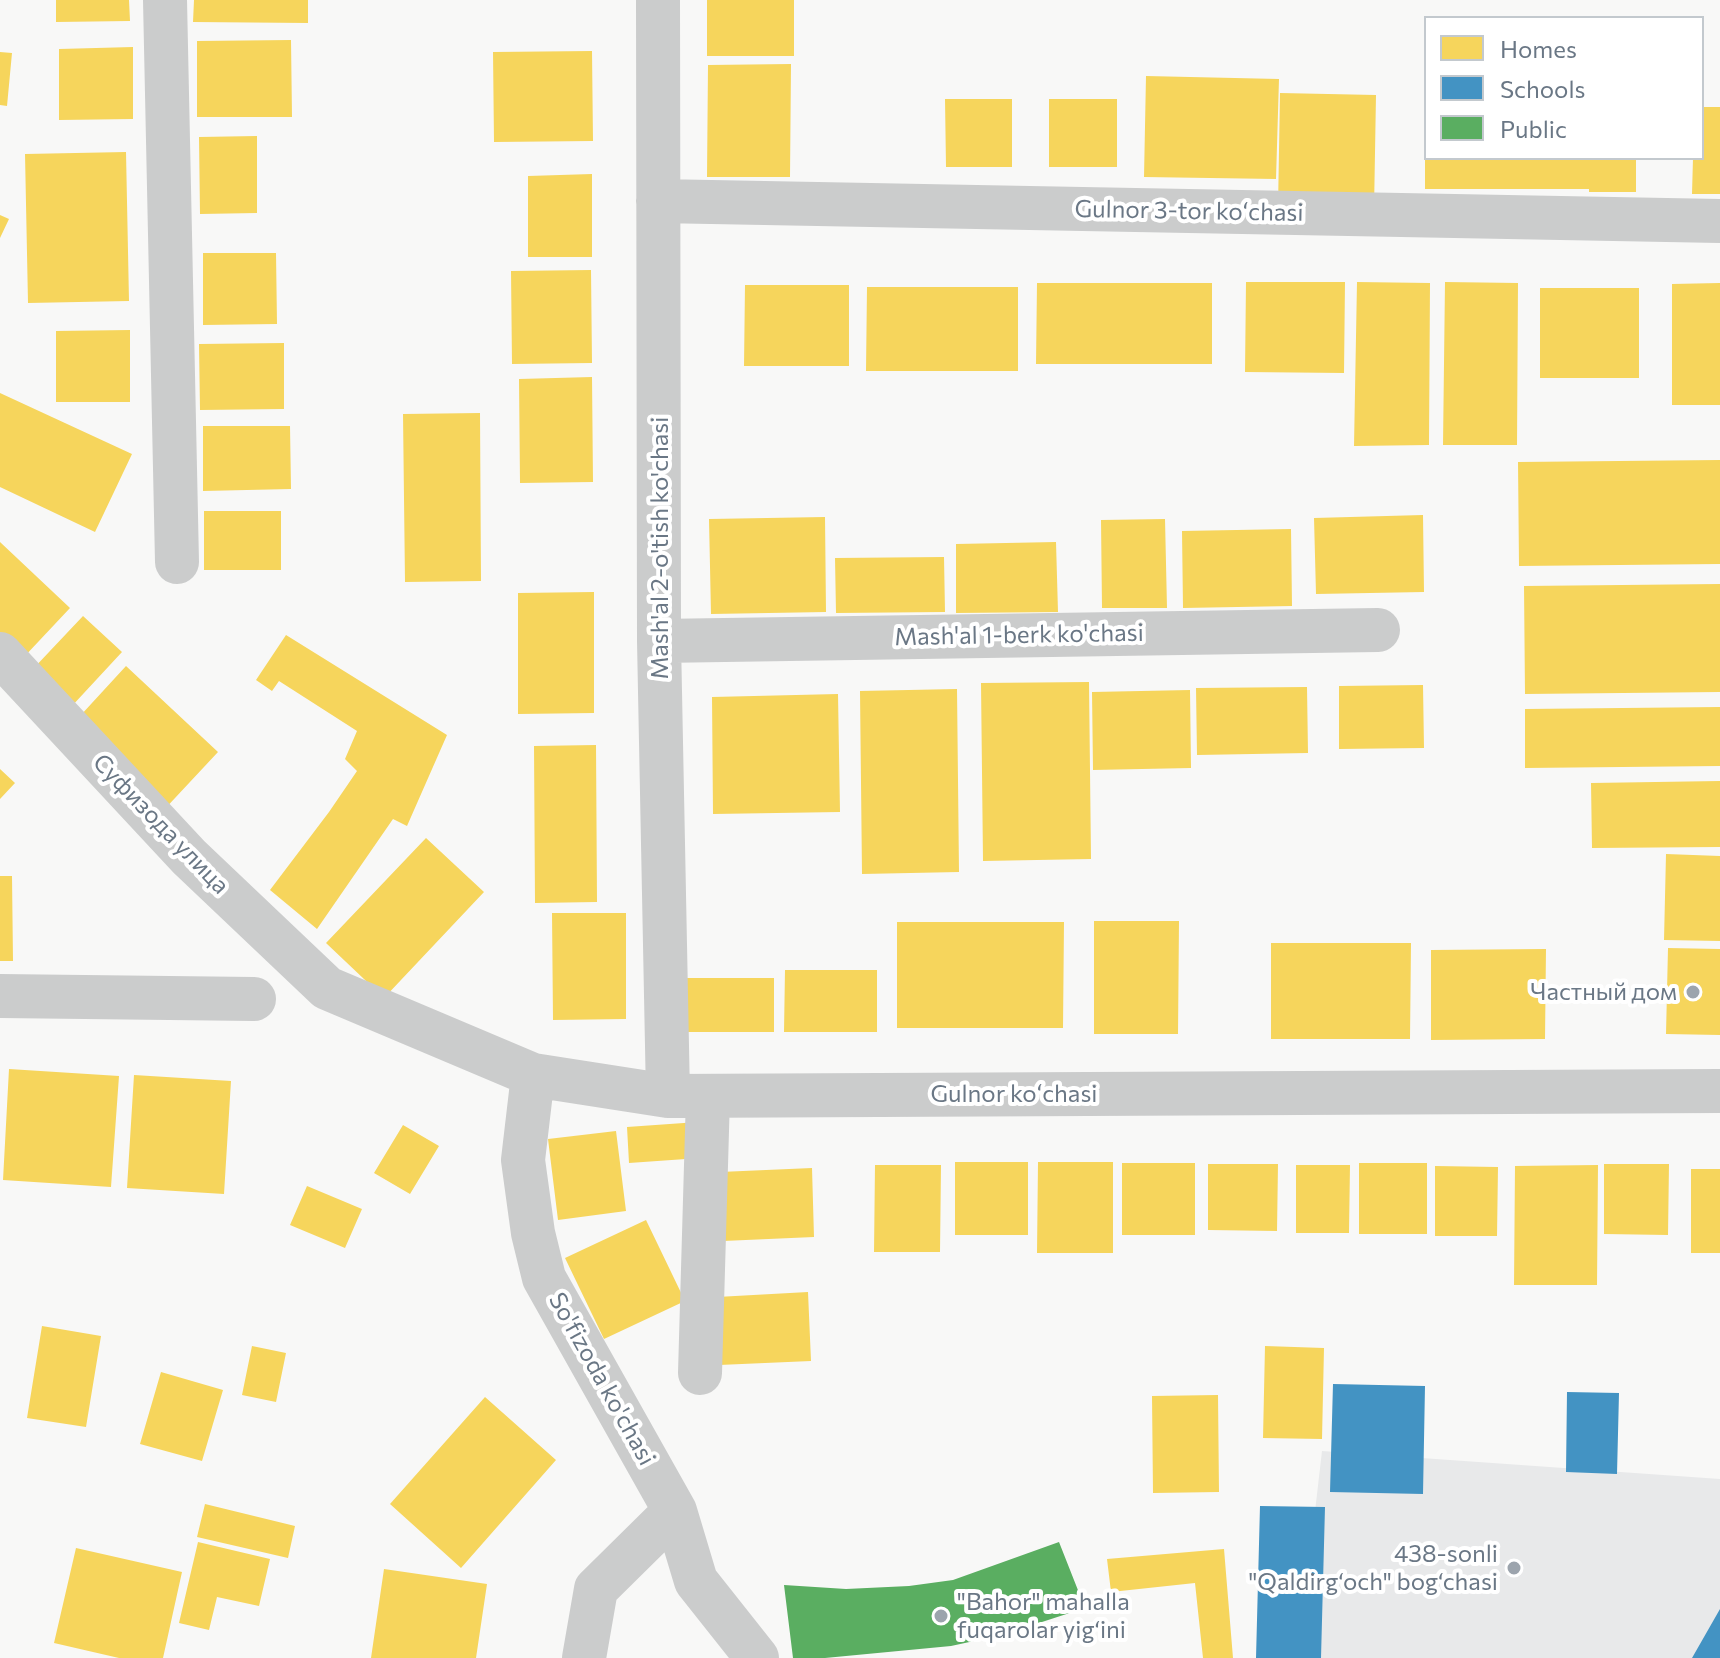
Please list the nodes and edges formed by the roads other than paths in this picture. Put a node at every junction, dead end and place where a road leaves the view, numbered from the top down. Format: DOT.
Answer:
graph roads {
  1 [pos="165,0"];
  2 [pos="658,0"];
  3 [pos="658,201"];
  4 [pos="1720,221"];
  5 [pos="177,562"];
  6 [pos="1378,630"];
  7 [pos="659,641"];
  8 [pos="0,654"];
  9 [pos="327,988"];
  10 [pos="0,996"];
  11 [pos="254,999"];
  12 [pos="533,1075"];
  13 [pos="1720,1091"];
  14 [pos="688,1096"];
  15 [pos="700,1373"];
  16 [pos="675,1511"];
  17 [pos="584,1658"];
  18 [pos="757,1658"];
  1 -- 5 [label="street"];
  2 -- 3 [label="street, Mash'al 2-o'tish ko'chasi"];
  3 -- 4 [label="street, Gulnor 3-tor koʻchasi"];
  3 -- 7 [label="street, Mash'al 2-o'tish ko'chasi"];
  6 -- 7 [label="street, Mash'al 1-berk ko'chasi"];
  7 -- 14 [label="street, Mash'al 2-o'tish ko'chasi"];
  8 -- 9 [label="street, Суфизода улица"];
  9 -- 12 [label="street, Gulnor koʻchasi"];
  10 -- 11 [label="street"];
  12 -- 14 [label="street, Gulnor koʻchasi"];
  12 -- 16 [label="street, So'fizoda ko'chasi"];
  13 -- 14 [label="street, Gulnor koʻchasi"];
  14 -- 15 [label="street, Mash'al 2-o'tish ko'chasi"];
  16 -- 17 [label="street"];
  16 -- 18 [label="street, So'fizoda ko'chasi"];
}
